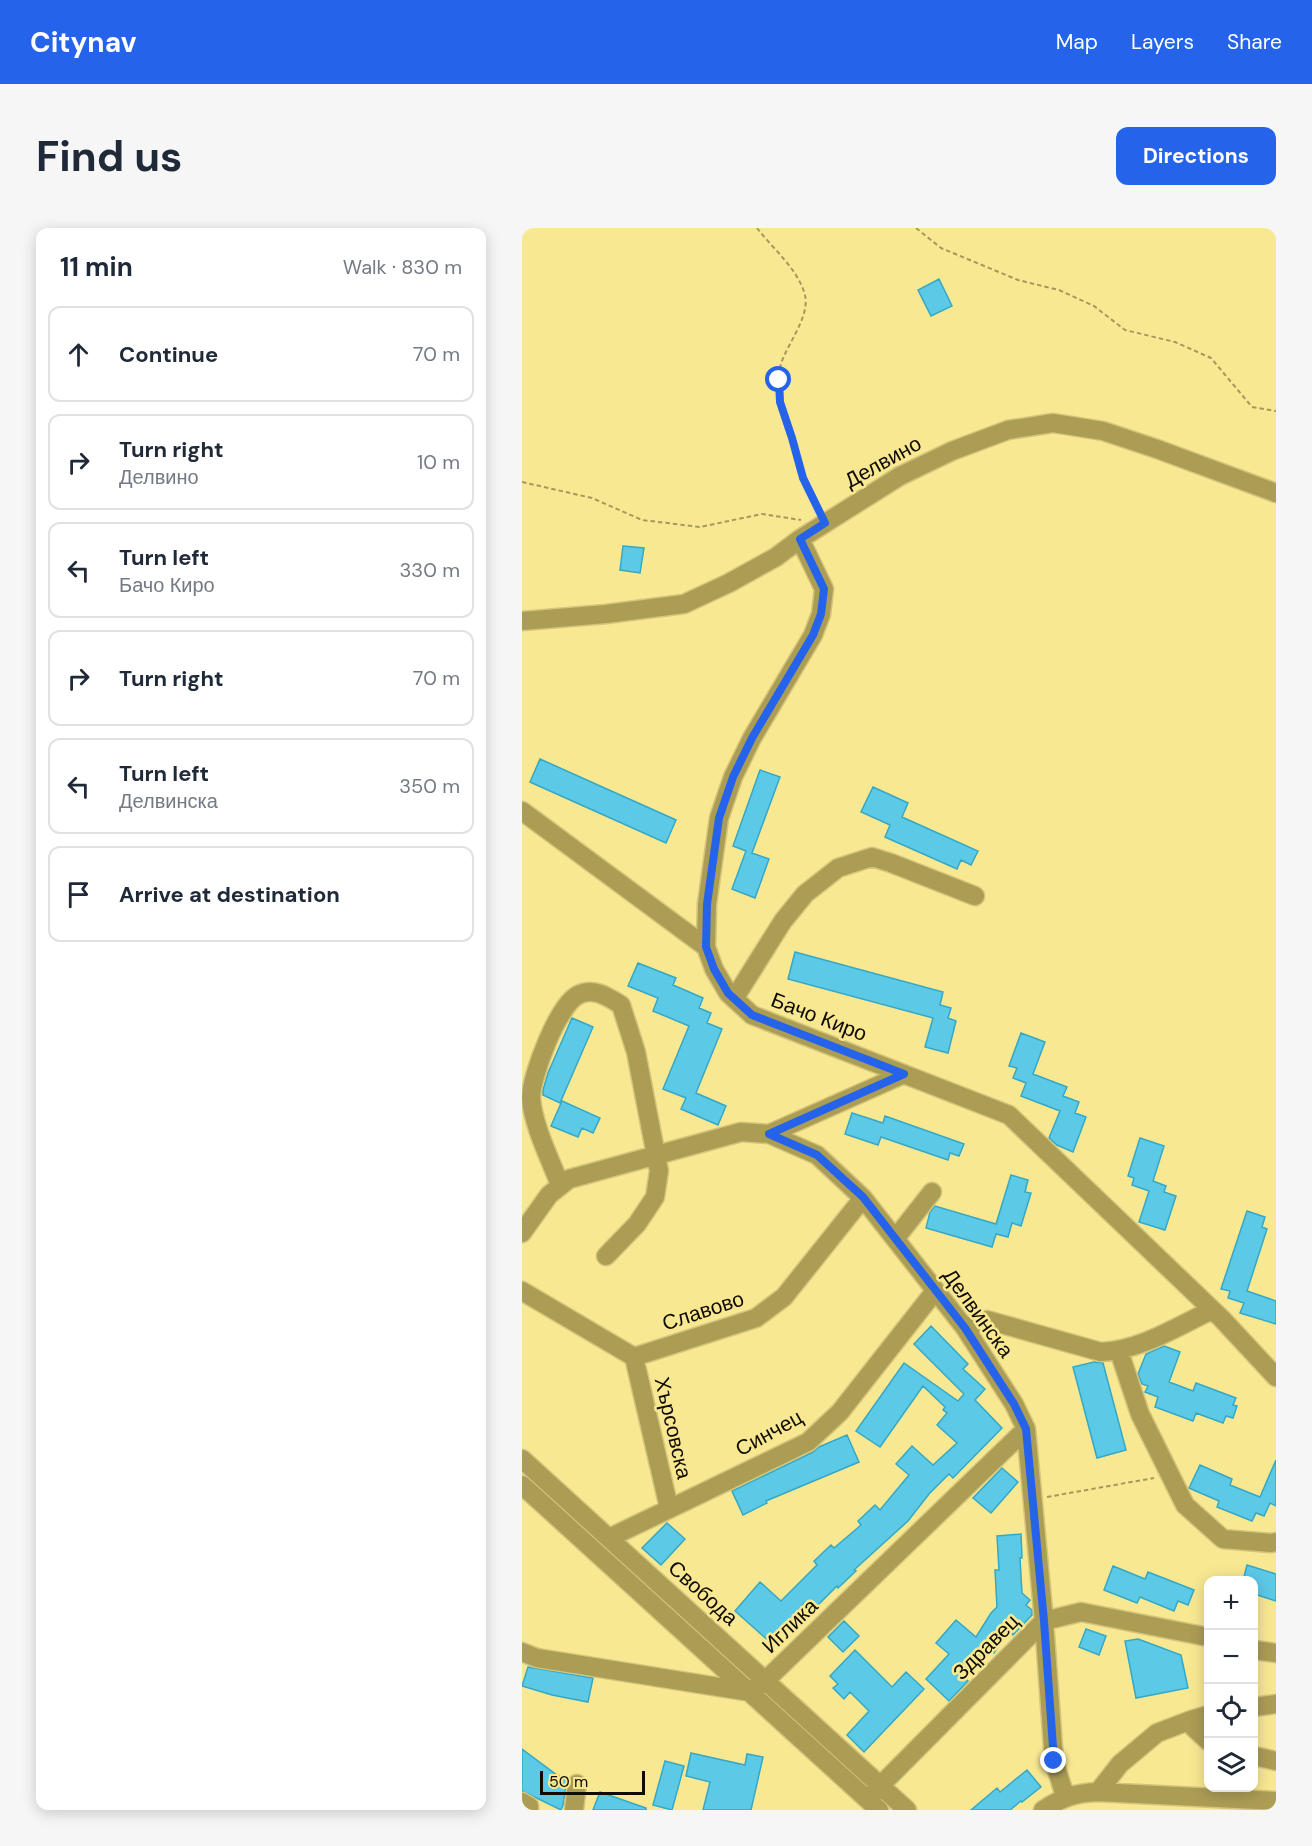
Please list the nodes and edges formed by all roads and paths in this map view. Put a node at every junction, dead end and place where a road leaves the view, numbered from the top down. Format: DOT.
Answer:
graph roads {
  1 [pos="757,228"];
  2 [pos="916,228"];
  3 [pos="1276,411"];
  4 [pos="522,482"];
  5 [pos="1276,494"];
  6 [pos="825,523"];
  7 [pos="800,539"];
  8 [pos="522,621"];
  9 [pos="522,812"];
  10 [pos="975,896"];
  11 [pos="706,947"];
  12 [pos="734,999"];
  13 [pos="904,1074"];
  14 [pos="769,1134"];
  15 [pos="656,1156"];
  16 [pos="560,1185"];
  17 [pos="932,1192"];
  18 [pos="863,1197"];
  19 [pos="522,1233"];
  20 [pos="895,1239"];
  21 [pos="606,1256"];
  22 [pos="522,1291"];
  23 [pos="935,1291"];
  24 [pos="1212,1310"];
  25 [pos="965,1328"];
  26 [pos="1119,1351"];
  27 [pos="634,1357"];
  28 [pos="1276,1377"];
  29 [pos="1026,1429"];
  30 [pos="522,1459"];
  31 [pos="1170,1475"];
  32 [pos="522,1485"];
  33 [pos="1032,1499"];
  34 [pos="669,1508"];
  35 [pos="609,1538"];
  36 [pos="1276,1542"];
  37 [pos="1044,1621"];
  38 [pos="1204,1637"];
  39 [pos="1258,1651"];
  40 [pos="522,1652"];
  41 [pos="1276,1653"];
  42 [pos="766,1680"];
  43 [pos="750,1692"];
  44 [pos="1276,1704"];
  45 [pos="1258,1706"];
  46 [pos="1204,1716"];
  47 [pos="1191,1720"];
  48 [pos="1206,1738"];
  49 [pos="1258,1757"];
  50 [pos="1276,1761"];
  51 [pos="577,1784"];
  52 [pos="880,1785"];
  53 [pos="1098,1792"];
  54 [pos="1065,1796"];
  55 [pos="1276,1801"];
  56 [pos="522,1802"];
  57 [pos="1228,1804"];
  58 [pos="873,1805"];
  59 [pos="529,1810"];
  60 [pos="574,1810"];
  61 [pos="907,1810"];
  62 [pos="1043,1810"];
  1 -- 6 [label="path"];
  2 -- 3 [label="path"];
  4 -- 6 [label="path"];
  5 -- 6 [label="street, Делвино"];
  6 -- 7 [label="street, Делвино"];
  7 -- 8 [label="street, Делвино"];
  7 -- 11 [label="street, Бачо Киро"];
  9 -- 11 [label="street"];
  10 -- 12 [label="street"];
  11 -- 12 [label="street, Бачо Киро"];
  12 -- 13 [label="street, Бачо Киро"];
  13 -- 14 [label="street"];
  13 -- 24 [label="street, Бачо Киро"];
  14 -- 15 [label="street, Делвинска"];
  14 -- 18 [label="street, Делвинска"];
  15 -- 16 [label="street, Делвинска"];
  15 -- 16 [label="street"];
  15 -- 21 [label="street"];
  16 -- 19 [label="street"];
  17 -- 20 [label="street"];
  18 -- 20 [label="street, Делвинска"];
  18 -- 27 [label="street, Славово"];
  20 -- 23 [label="street, Делвинска"];
  22 -- 27 [label="street"];
  23 -- 25 [label="street, Делвинска"];
  23 -- 34 [label="street, Синчец"];
  24 -- 26 [label="street"];
  24 -- 28 [label="street, Бачо Киро"];
  25 -- 26 [label="street"];
  25 -- 29 [label="street, Делвинска"];
  26 -- 31 [label="street"];
  27 -- 34 [label="street, Хърсовска"];
  29 -- 33 [label="street, Делвинска"];
  29 -- 42 [label="street, Иглика"];
  30 -- 35 [label="street, Свобода"];
  31 -- 33 [label="path"];
  31 -- 36 [label="street"];
  32 -- 43 [label="street, Свобода"];
  33 -- 37 [label="street, Делвинска"];
  34 -- 35 [label="street, Синчец"];
  35 -- 42 [label="street, Свобода"];
  37 -- 38 [label="street, Здравец"];
  37 -- 52 [label="street, Здравец"];
  37 -- 54 [label="street, Делвинска"];
  39 -- 41 [label="street"];
  40 -- 43 [label="street"];
  42 -- 43 [label="street, Иглика"];
  42 -- 52 [label="street, Свобода"];
  43 -- 58 [label="street, Свобода"];
  44 -- 45 [label="street"];
  46 -- 47 [label="street"];
  47 -- 48 [label="street"];
  47 -- 53 [label="street"];
  49 -- 50 [label="street"];
  51 -- 60 [label="street"];
  52 -- 58 [label="street, Здравец"];
  52 -- 61 [label="street, Свобода"];
  53 -- 54 [label="street"];
  53 -- 57 [label="street"];
  54 -- 62 [label="street"];
  55 -- 57 [label="street"];
  56 -- 59 [label="street"];
}
